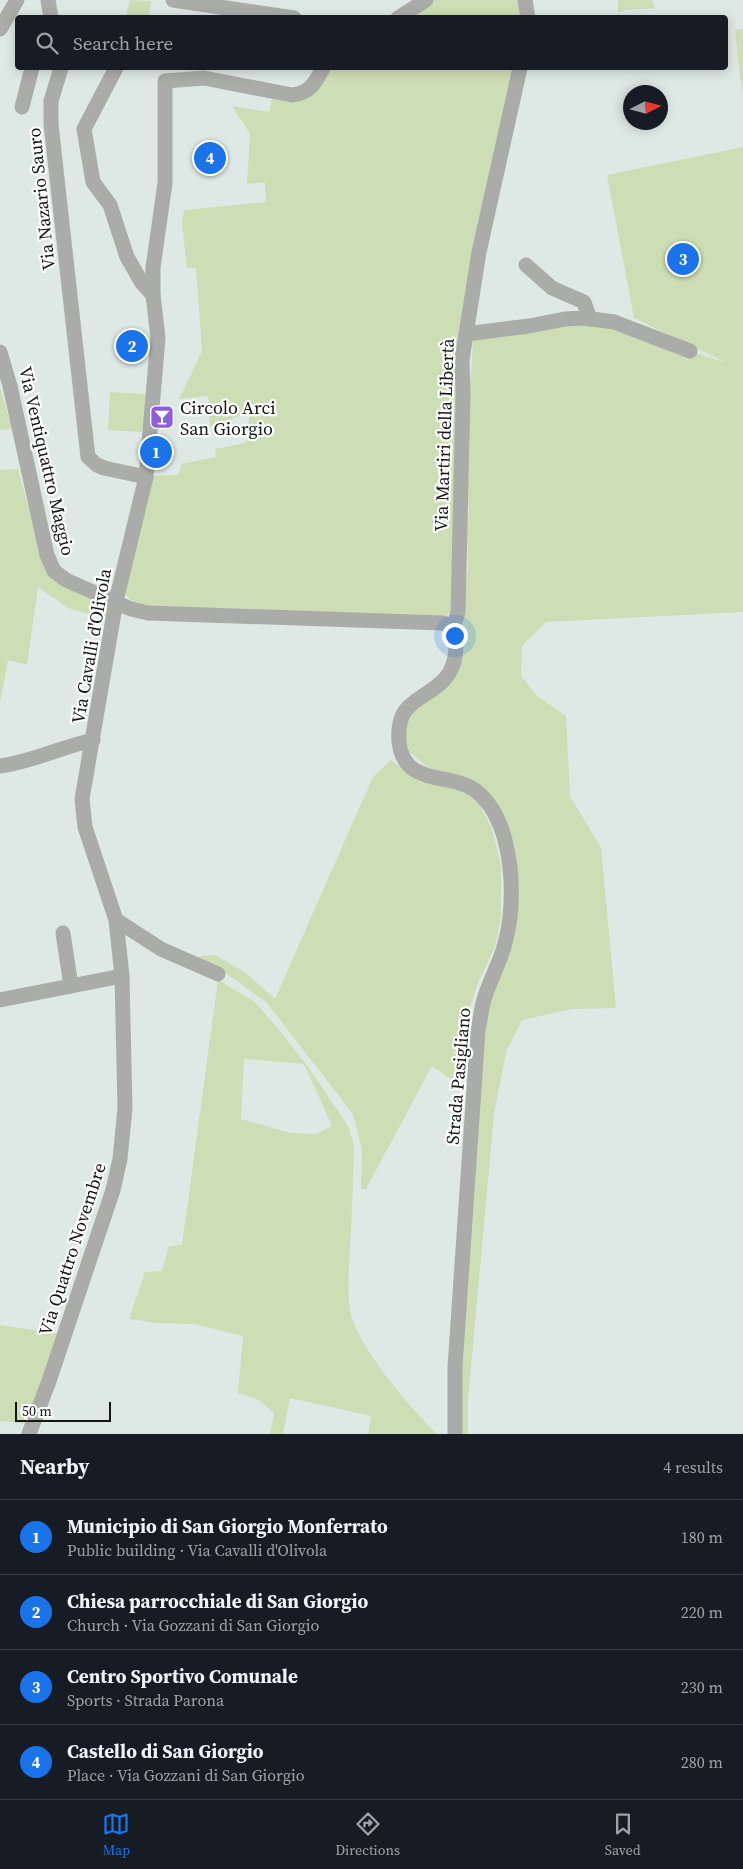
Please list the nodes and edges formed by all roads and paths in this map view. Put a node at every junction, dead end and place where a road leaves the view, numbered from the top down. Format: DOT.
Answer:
graph roads {
  1 [pos="17,0"];
  2 [pos="48,0"];
  3 [pos="173,0"];
  4 [pos="426,0"];
  5 [pos="526,0"];
  6 [pos="52,15"];
  7 [pos="274,15"];
  8 [pos="403,15"];
  9 [pos="528,15"];
  10 [pos="0,29"];
  11 [pos="31,70"];
  12 [pos="60,70"];
  13 [pos="115,70"];
  14 [pos="322,70"];
  15 [pos="520,70"];
  16 [pos="22,107"];
  17 [pos="526,266"];
  18 [pos="153,295"];
  19 [pos="590,319"];
  20 [pos="466,334"];
  21 [pos="690,351"];
  22 [pos="0,352"];
  23 [pos="146,476"];
  24 [pos="116,601"];
  25 [pos="453,628"];
  26 [pos="93,740"];
  27 [pos="0,766"];
  28 [pos="116,920"];
  29 [pos="63,933"];
  30 [pos="218,974"];
  31 [pos="122,976"];
  32 [pos="71,986"];
  33 [pos="0,1000"];
  34 [pos="29,1434"];
  35 [pos="455,1434"];
  1 -- 10 [label="street"];
  2 -- 6 [label="street"];
  3 -- 7 [label="street"];
  4 -- 8 [label="street"];
  5 -- 9 [label="street"];
  11 -- 16 [label="street"];
  12 -- 23 [label="street, Via Nazario Sauro"];
  13 -- 18 [label="street"];
  14 -- 18 [label="street, Via Cavalli d'Olivola"];
  15 -- 20 [label="street, Via Martiri della Libertà"];
  17 -- 19 [label="street"];
  18 -- 23 [label="street, Via Cavalli d'Olivola"];
  19 -- 20 [label="street"];
  19 -- 21 [label="street"];
  20 -- 25 [label="street, Via Martiri della Libertà"];
  22 -- 24 [label="street, Via Ventiquattro Maggio"];
  23 -- 24 [label="street, Via Cavalli d'Olivola"];
  24 -- 25 [label="street"];
  24 -- 26 [label="street, Via Cavalli d'Olivola"];
  25 -- 35 [label="street, Strada Pasigliano"];
  26 -- 27 [label="street"];
  26 -- 28 [label="street, Via Cavalli d'Olivola"];
  28 -- 30 [label="street"];
  28 -- 31 [label="street, Via Quattro Novembre"];
  29 -- 32 [label="street"];
  31 -- 32 [label="street"];
  31 -- 34 [label="street, Via Quattro Novembre"];
  32 -- 33 [label="street"];
}
